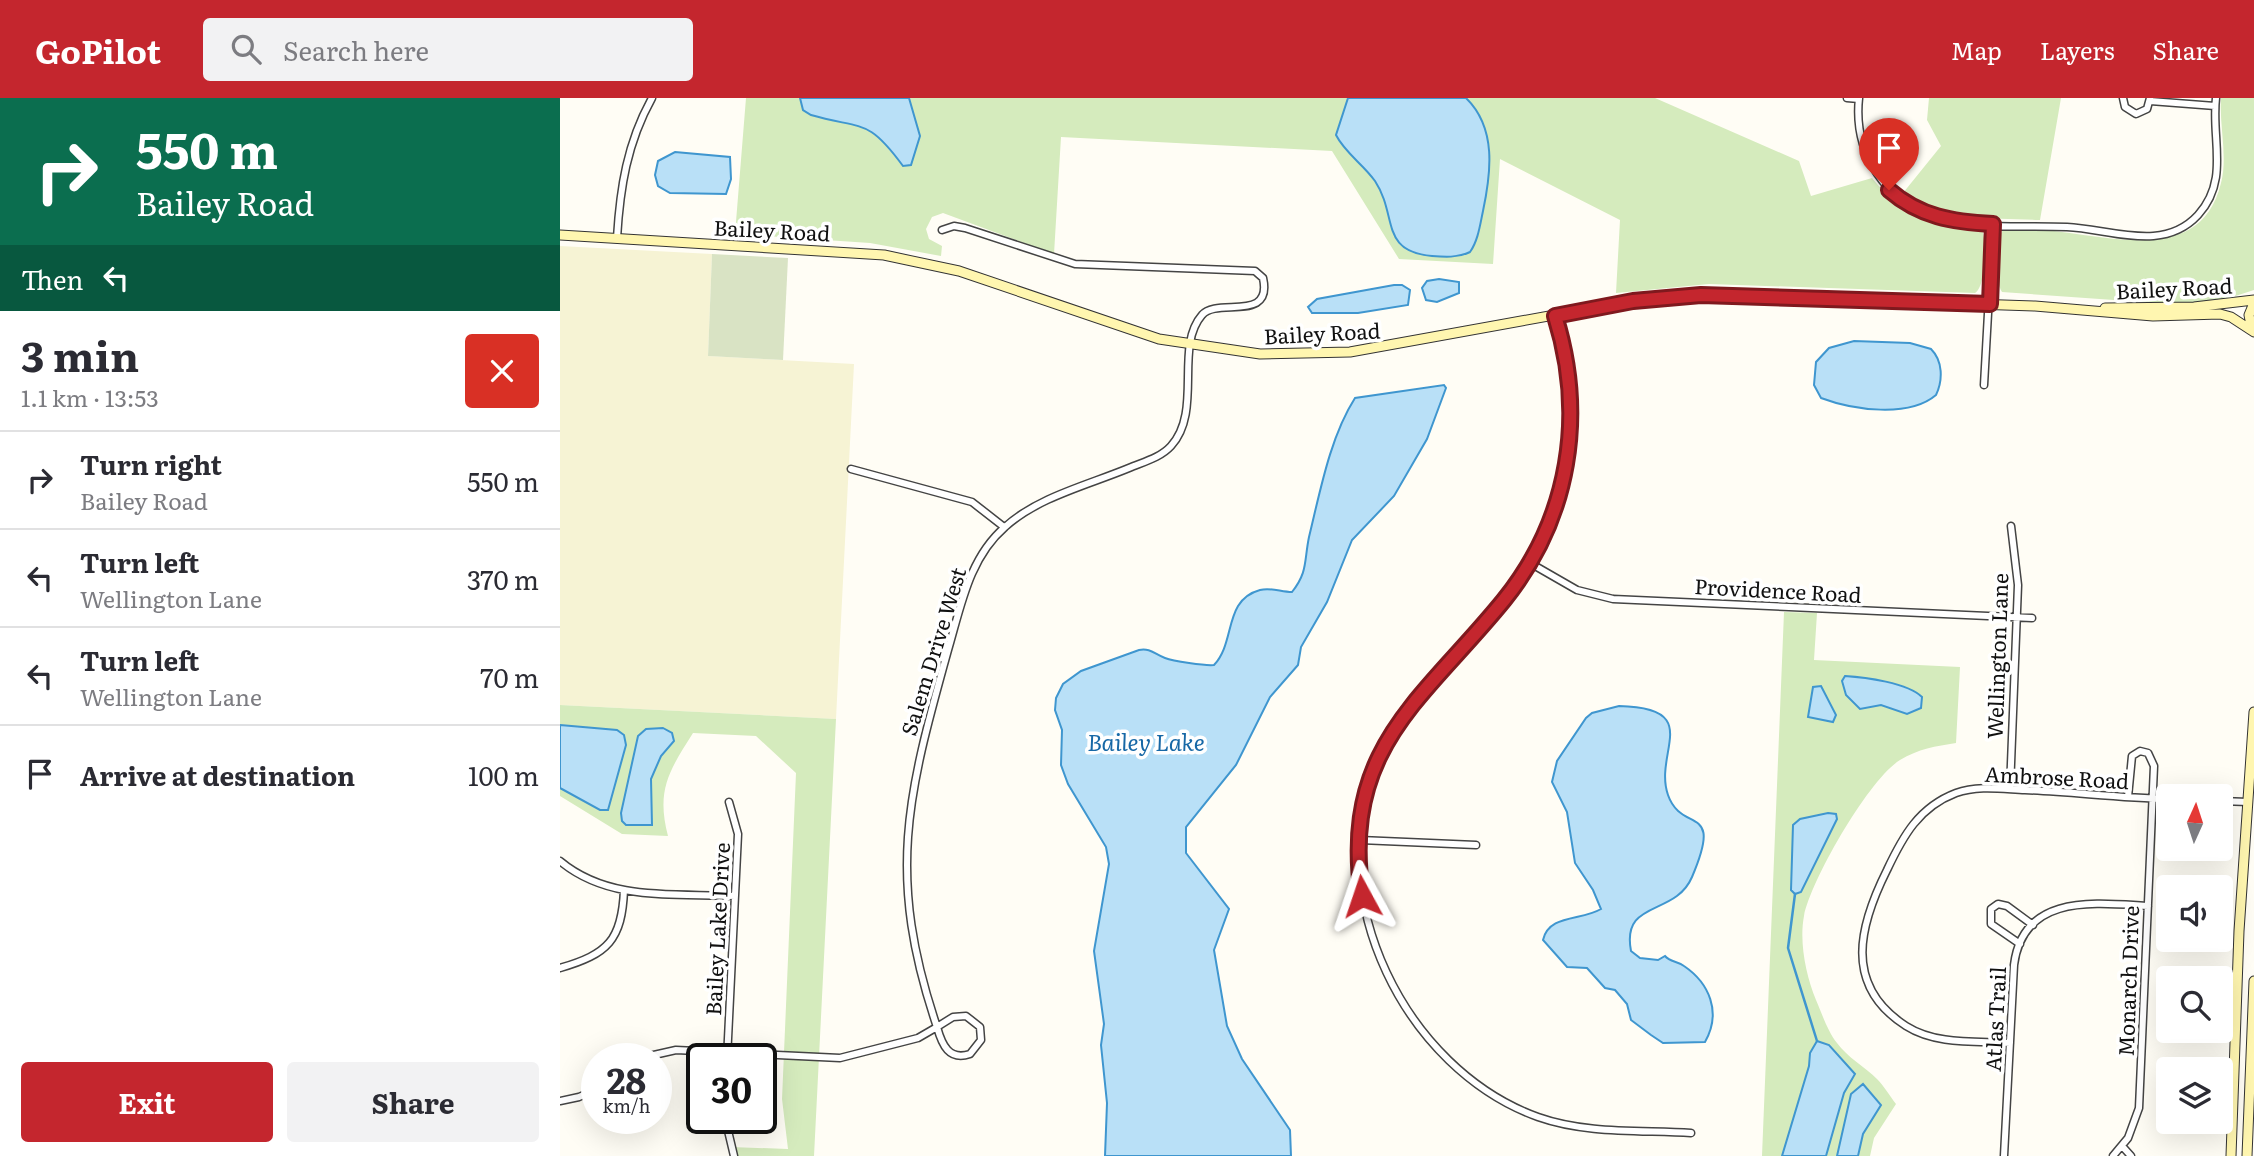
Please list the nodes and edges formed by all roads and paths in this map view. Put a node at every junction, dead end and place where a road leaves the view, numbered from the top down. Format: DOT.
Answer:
graph roads {
  1 [pos="652,98"];
  2 [pos="1847,98"];
  3 [pos="2123,98"];
  4 [pos="1859,99"];
  5 [pos="2150,99"];
  6 [pos="2216,102"];
  7 [pos="1993,224"];
  8 [pos="942,230"];
  9 [pos="560,235"];
  10 [pos="617,238"];
  11 [pos="2254,302"];
  12 [pos="1990,304"];
  13 [pos="2096,309"];
  14 [pos="1555,316"];
  15 [pos="2253,331"];
  16 [pos="1192,346"];
  17 [pos="1984,385"];
  18 [pos="850,469"];
  19 [pos="2011,526"];
  20 [pos="1004,527"];
  21 [pos="1530,563"];
  22 [pos="2016,617"];
  23 [pos="2032,618"];
  24 [pos="2254,712"];
  25 [pos="2010,789"];
  26 [pos="2128,797"];
  27 [pos="2152,799"];
  28 [pos="2156,799"];
  29 [pos="2233,801"];
  30 [pos="729,802"];
  31 [pos="2248,802"];
  32 [pos="1360,840"];
  33 [pos="1476,845"];
  34 [pos="560,861"];
  35 [pos="624,890"];
  36 [pos="735,896"];
  37 [pos="2148,906"];
  38 [pos="2033,925"];
  39 [pos="2020,944"];
  40 [pos="560,968"];
  41 [pos="2254,981"];
  42 [pos="937,1027"];
  43 [pos="728,1043"];
  44 [pos="2010,1043"];
  45 [pos="777,1058"];
  46 [pos="581,1096"];
  47 [pos="560,1101"];
  48 [pos="1690,1133"];
  49 [pos="729,1134"];
  50 [pos="2122,1146"];
  51 [pos="734,1156"];
  52 [pos="2004,1156"];
  53 [pos="2113,1156"];
  54 [pos="2131,1156"];
  55 [pos="2231,1156"];
  56 [pos="2248,1156"];
  1 -- 10 [label="street"];
  2 -- 4 [label="street"];
  3 -- 5 [label="street"];
  4 -- 7 [label="street"];
  5 -- 6 [label="street"];
  6 -- 7 [label="street"];
  7 -- 12 [label="street"];
  8 -- 16 [label="street, Salem Drive West"];
  9 -- 10 [label="main road, Bailey Road"];
  10 -- 16 [label="main road, Bailey Road"];
  11 -- 13 [label="main road, Bailey Road"];
  11 -- 15 [label="main road"];
  12 -- 13 [label="main road, Bailey Road"];
  12 -- 14 [label="main road, Bailey Road"];
  12 -- 17 [label="street"];
  13 -- 15 [label="main road, Bailey Road"];
  14 -- 16 [label="main road, Bailey Road"];
  14 -- 21 [label="street"];
  16 -- 20 [label="street, Salem Drive West"];
  18 -- 20 [label="street"];
  19 -- 22 [label="street, Wellington Lane"];
  20 -- 42 [label="street, Salem Drive West"];
  21 -- 22 [label="street, Providence Road"];
  21 -- 32 [label="street"];
  22 -- 23 [label="street, Providence Road"];
  22 -- 25 [label="street, Wellington Lane"];
  24 -- 31 [label="main road"];
  25 -- 26 [label="street, Ambrose Road"];
  25 -- 44 [label="street, Ambrose Road"];
  26 -- 27 [label="street, Ambrose Road"];
  26 -- 27 [label="street, Monarch Drive"];
  27 -- 28 [label="street, Ambrose Road"];
  27 -- 37 [label="street, Monarch Drive"];
  29 -- 31 [label="street"];
  30 -- 36 [label="street, Bailey Lake Drive"];
  31 -- 55 [label="main road"];
  32 -- 33 [label="street"];
  32 -- 48 [label="street"];
  34 -- 35 [label="street"];
  35 -- 36 [label="street"];
  35 -- 40 [label="street"];
  36 -- 43 [label="street, Bailey Lake Drive"];
  37 -- 38 [label="street, Atlas Trail"];
  37 -- 50 [label="street, Monarch Drive"];
  38 -- 39 [label="street, Atlas Trail"];
  38 -- 39 [label="street"];
  39 -- 44 [label="street, Atlas Trail"];
  41 -- 56 [label="main road"];
  42 -- 42 [label="street, Salem Drive West"];
  42 -- 45 [label="street"];
  44 -- 52 [label="street, Atlas Trail"];
  46 -- 47 [label="street"];
  49 -- 51 [label="street"];
  50 -- 53 [label="street, Monarch Drive"];
  50 -- 54 [label="street"];
}
